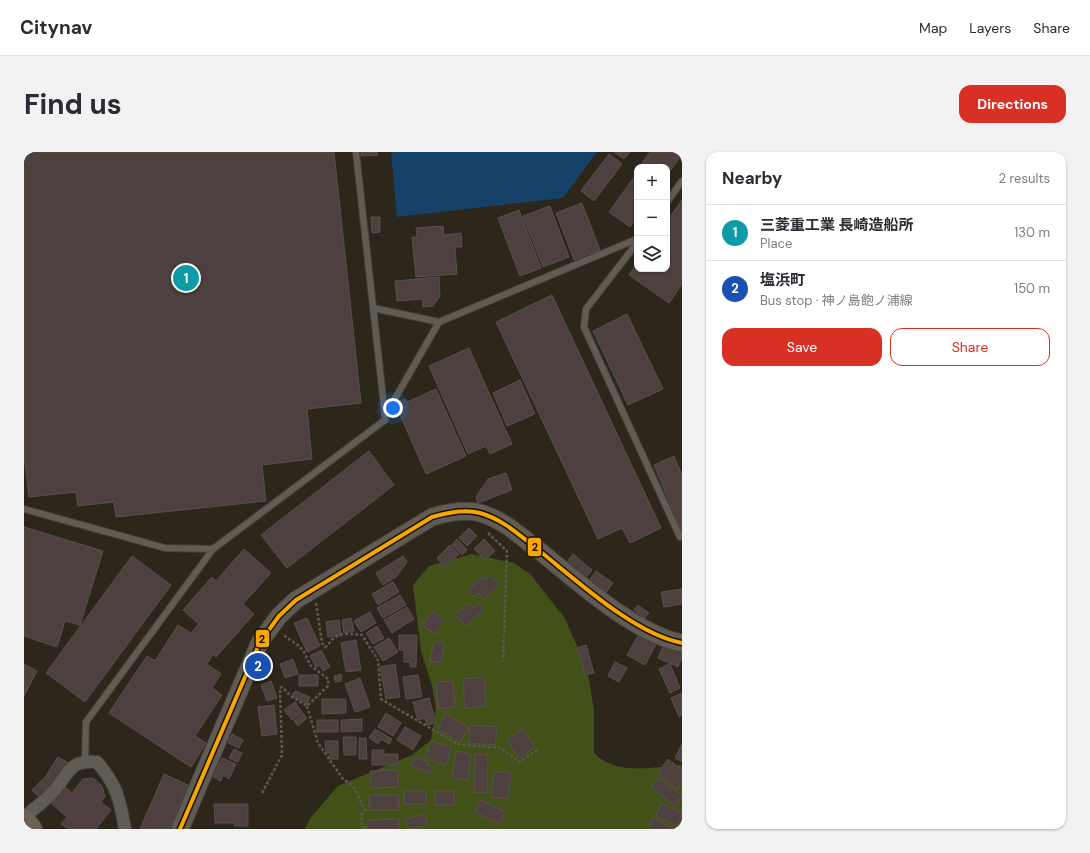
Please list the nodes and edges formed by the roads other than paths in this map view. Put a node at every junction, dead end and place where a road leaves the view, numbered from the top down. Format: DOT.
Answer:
graph roads {
  1 [pos="356,152"];
  2 [pos="682,182"];
  3 [pos="668,200"];
  4 [pos="634,240"];
  5 [pos="634,247"];
  6 [pos="373,308"];
  7 [pos="439,322"];
  8 [pos="385,420"];
  9 [pos="24,509"];
  10 [pos="680,537"];
  11 [pos="214,549"];
  12 [pos="682,643"];
  13 [pos="85,761"];
  14 [pos="24,818"];
  15 [pos="32,829"];
  16 [pos="125,829"];
  17 [pos="180,829"];
  1 -- 6 [label="lane"];
  2 -- 3 [label="lane"];
  4 -- 7 [label="lane"];
  5 -- 10 [label="lane"];
  6 -- 7 [label="lane"];
  6 -- 7 [label="lane"];
  8 -- 11 [label="lane"];
  9 -- 11 [label="lane"];
  11 -- 13 [label="lane"];
  12 -- 17 [label="main road"];
  13 -- 14 [label="street"];
  13 -- 16 [label="street"];
  14 -- 15 [label="highway"];
}
